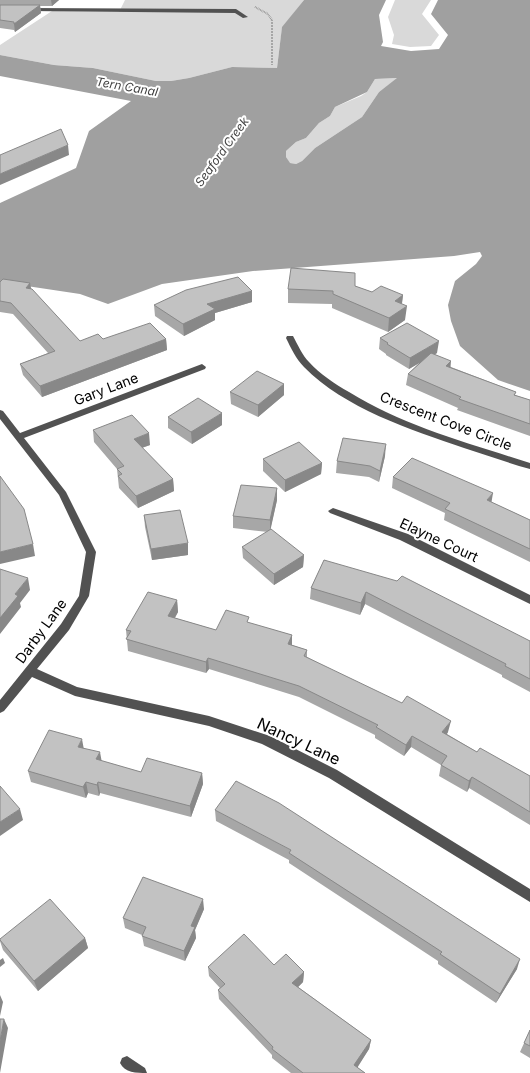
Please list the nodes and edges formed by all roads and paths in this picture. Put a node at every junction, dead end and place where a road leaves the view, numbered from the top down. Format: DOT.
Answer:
graph roads {
  1 [pos="19,9"];
  2 [pos="245,17"];
  3 [pos="290,338"];
  4 [pos="202,367"];
  5 [pos="0,413"];
  6 [pos="19,437"];
  7 [pos="530,466"];
  8 [pos="333,511"];
  9 [pos="530,600"];
  10 [pos="30,671"];
  11 [pos="0,708"];
  12 [pos="530,896"];
  13 [pos="128,1063"];
  14 [pos="140,1073"];
  1 -- 2 [label="street"];
  3 -- 7 [label="street, Crescent Cove Circle"];
  4 -- 6 [label="street, Gary Lane"];
  5 -- 6 [label="street, Darby Lane"];
  6 -- 10 [label="street, Darby Lane"];
  8 -- 9 [label="street, Elayne Court"];
  10 -- 11 [label="street, Darby Lane"];
  10 -- 12 [label="street, Nancy Lane"];
  13 -- 14 [label="street"];
}
